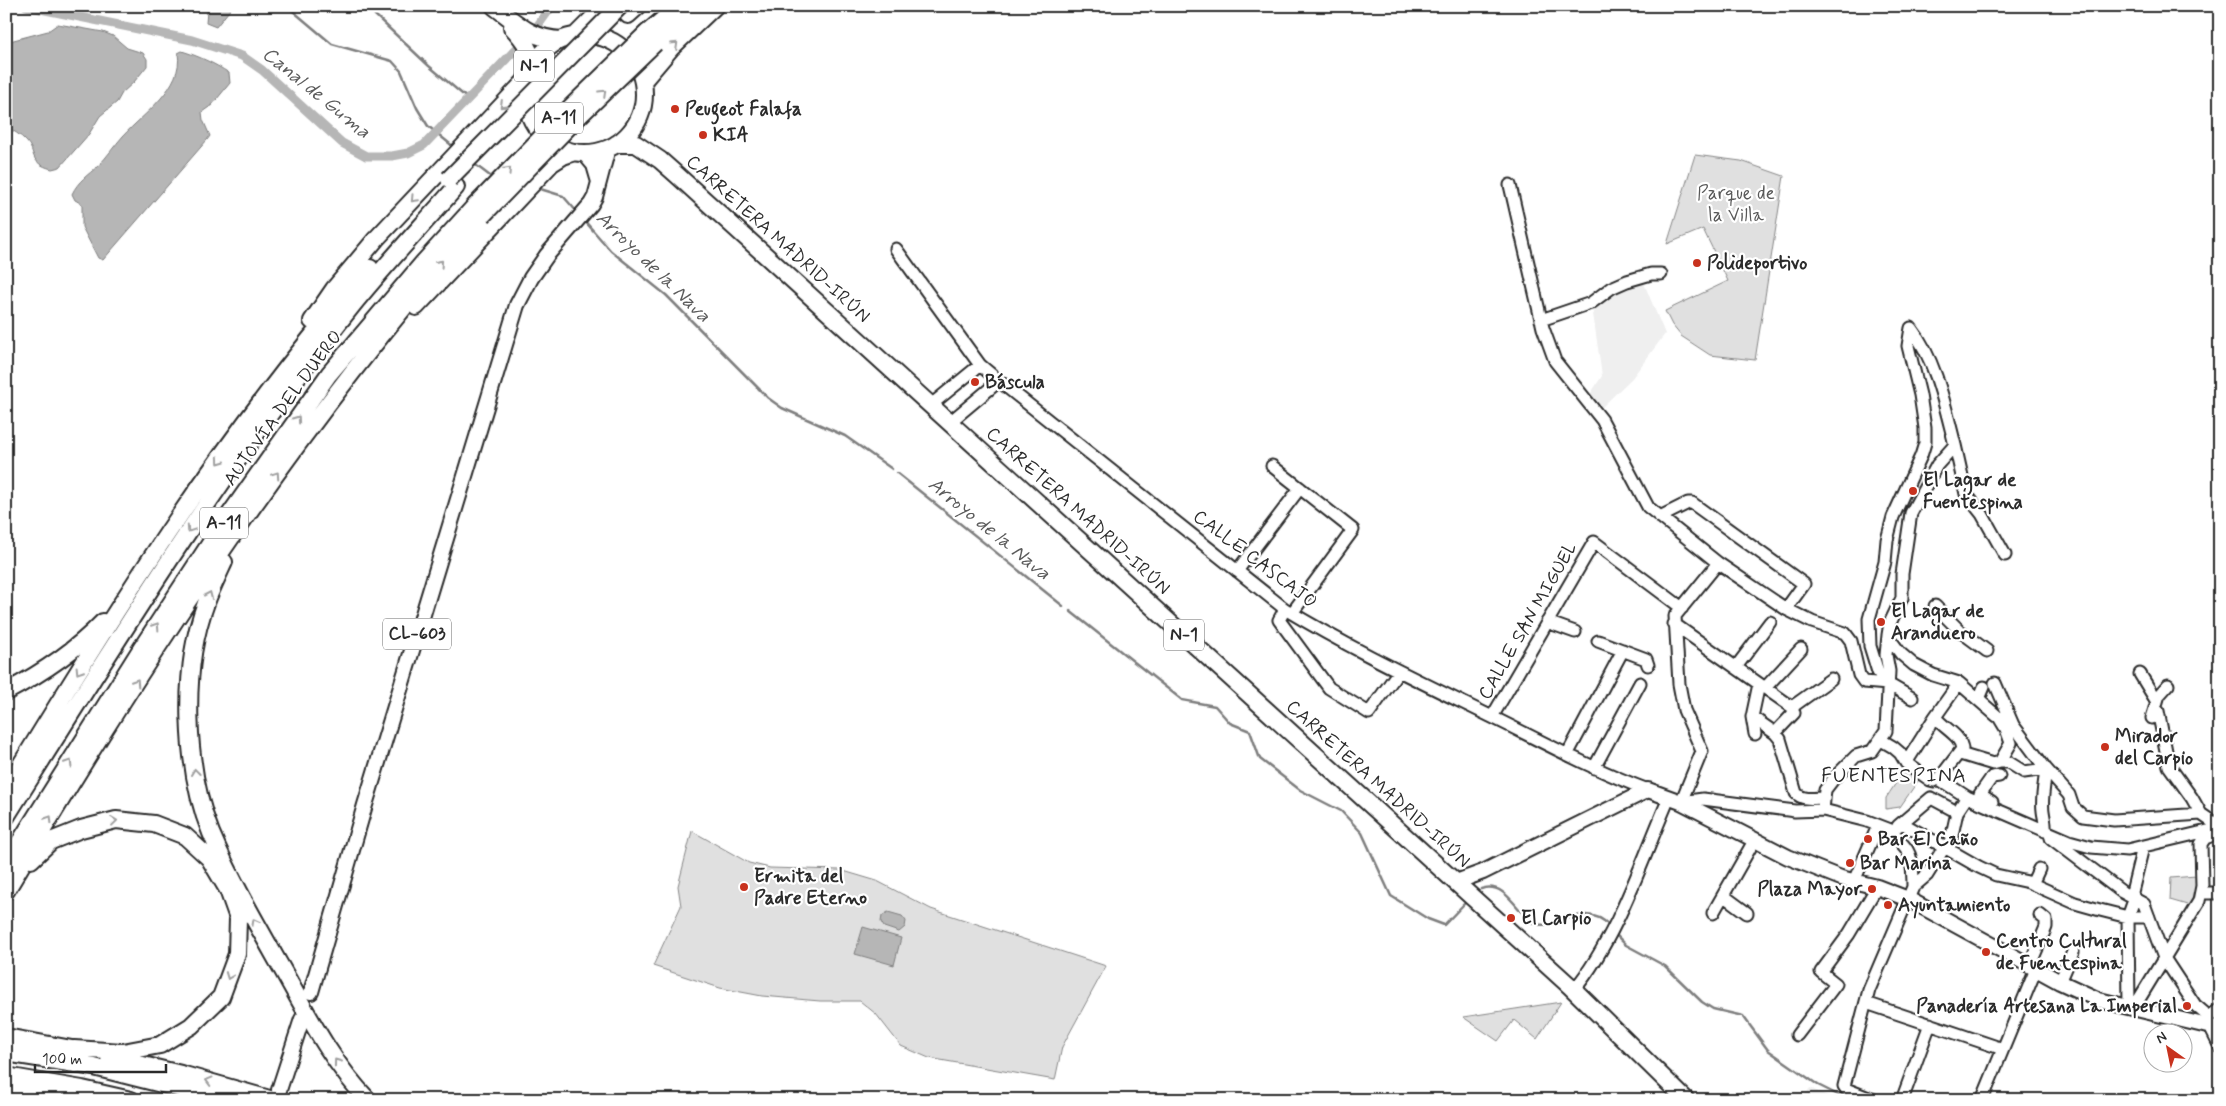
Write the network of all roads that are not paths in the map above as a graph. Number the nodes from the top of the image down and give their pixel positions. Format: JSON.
{"nodes":[{"id":1,"x":493,"y":6,"type":"edge"},
{"id":2,"x":605,"y":6,"type":"edge"},
{"id":3,"x":678,"y":6,"type":"edge"},
{"id":4,"x":699,"y":6,"type":"edge"},
{"id":5,"x":715,"y":6,"type":"edge"},
{"id":6,"x":629,"y":9,"type":"edge"},
{"id":7,"x":568,"y":38,"type":"junction"},
{"id":8,"x":651,"y":38,"type":"junction"},
{"id":9,"x":531,"y":72,"type":"junction"},
{"id":10,"x":643,"y":81,"type":"junction"},
{"id":11,"x":637,"y":122,"type":"junction"},
{"id":12,"x":612,"y":146,"type":"junction"},
{"id":13,"x":579,"y":152,"type":"junction"},
{"id":14,"x":660,"y":160,"type":"junction"},
{"id":15,"x":451,"y":176,"type":"junction"},
{"id":16,"x":600,"y":182,"type":"junction"},
{"id":17,"x":1510,"y":185,"type":"dead end"},
{"id":18,"x":479,"y":210,"type":"junction"},
{"id":19,"x":896,"y":249,"type":"dead end"},
{"id":20,"x":1660,"y":274,"type":"dead end"},
{"id":21,"x":1541,"y":320,"type":"junction"},
{"id":22,"x":980,"y":365,"type":"junction"},
{"id":23,"x":999,"y":381,"type":"junction"},
{"id":24,"x":931,"y":405,"type":"junction"},
{"id":25,"x":320,"y":412,"type":"junction"},
{"id":26,"x":950,"y":422,"type":"junction"},
{"id":27,"x":1955,"y":445,"type":"junction"},
{"id":28,"x":1272,"y":466,"type":"dead end"},
{"id":29,"x":1300,"y":488,"type":"junction"},
{"id":30,"x":258,"y":499,"type":"junction"},
{"id":31,"x":1682,"y":506,"type":"junction"},
{"id":32,"x":1660,"y":517,"type":"junction"},
{"id":33,"x":1677,"y":530,"type":"junction"},
{"id":34,"x":2005,"y":555,"type":"dead end"},
{"id":35,"x":1718,"y":563,"type":"junction"},
{"id":36,"x":1237,"y":571,"type":"junction"},
{"id":37,"x":124,"y":600,"type":"junction"},
{"id":38,"x":1935,"y":606,"type":"dead end"},
{"id":39,"x":1682,"y":608,"type":"junction"},
{"id":40,"x":1786,"y":609,"type":"junction"},
{"id":41,"x":1288,"y":611,"type":"junction"},
{"id":42,"x":1547,"y":622,"type":"junction"},
{"id":43,"x":1770,"y":622,"type":"dead end"},
{"id":44,"x":1674,"y":624,"type":"junction"},
{"id":45,"x":1576,"y":632,"type":"dead end"},
{"id":46,"x":1888,"y":640,"type":"junction"},
{"id":47,"x":1598,"y":641,"type":"dead end"},
{"id":48,"x":1801,"y":649,"type":"dead end"},
{"id":49,"x":1623,"y":650,"type":"junction"},
{"id":50,"x":1987,"y":651,"type":"dead end"},
{"id":51,"x":1648,"y":665,"type":"dead end"},
{"id":52,"x":1736,"y":667,"type":"junction"},
{"id":53,"x":1399,"y":671,"type":"junction"},
{"id":54,"x":2140,"y":674,"type":"dead end"},
{"id":55,"x":1831,"y":679,"type":"dead end"},
{"id":56,"x":1640,"y":683,"type":"dead end"},
{"id":57,"x":1959,"y":683,"type":"junction"},
{"id":58,"x":1888,"y":684,"type":"junction"},
{"id":59,"x":2168,"y":685,"type":"dead end"},
{"id":60,"x":1762,"y":686,"type":"junction"},
{"id":61,"x":6,"y":692,"type":"edge"},
{"id":62,"x":1912,"y":698,"type":"dead end"},
{"id":63,"x":1979,"y":699,"type":"junction"},
{"id":64,"x":1792,"y":707,"type":"junction"},
{"id":65,"x":2156,"y":710,"type":"junction"},
{"id":66,"x":1997,"y":716,"type":"junction"},
{"id":67,"x":1492,"y":717,"type":"junction"},
{"id":68,"x":1752,"y":717,"type":"junction"},
{"id":69,"x":1934,"y":717,"type":"junction"},
{"id":70,"x":2013,"y":725,"type":"junction"},
{"id":71,"x":1775,"y":733,"type":"junction"},
{"id":72,"x":1755,"y":734,"type":"dead end"},
{"id":73,"x":1881,"y":740,"type":"junction"},
{"id":74,"x":2008,"y":750,"type":"junction"},
{"id":75,"x":1960,"y":754,"type":"junction"},
{"id":76,"x":1567,"y":755,"type":"junction"},
{"id":77,"x":1909,"y":758,"type":"junction"},
{"id":78,"x":2000,"y":762,"type":"junction"},
{"id":79,"x":1594,"y":768,"type":"junction"},
{"id":80,"x":2019,"y":768,"type":"junction"},
{"id":81,"x":2046,"y":769,"type":"junction"},
{"id":82,"x":1999,"y":776,"type":"dead end"},
{"id":83,"x":1939,"y":779,"type":"junction"},
{"id":84,"x":6,"y":789,"type":"edge"},
{"id":85,"x":1648,"y":790,"type":"junction"},
{"id":86,"x":1967,"y":797,"type":"junction"},
{"id":87,"x":1823,"y":798,"type":"junction"},
{"id":88,"x":1675,"y":800,"type":"junction"},
{"id":89,"x":1822,"y":810,"type":"junction"},
{"id":90,"x":1999,"y":810,"type":"junction"},
{"id":91,"x":1957,"y":812,"type":"junction"},
{"id":92,"x":2201,"y":814,"type":"junction"},
{"id":93,"x":6,"y":817,"type":"edge"},
{"id":94,"x":1878,"y":826,"type":"junction"},
{"id":95,"x":1897,"y":827,"type":"junction"},
{"id":96,"x":2220,"y":828,"type":"edge"},
{"id":97,"x":2045,"y":831,"type":"junction"},
{"id":98,"x":1754,"y":841,"type":"junction"},
{"id":99,"x":2143,"y":847,"type":"junction"},
{"id":100,"x":1947,"y":848,"type":"junction"},
{"id":101,"x":6,"y":864,"type":"edge"},
{"id":102,"x":2039,"y":869,"type":"dead end"},
{"id":103,"x":1848,"y":880,"type":"junction"},
{"id":104,"x":1456,"y":882,"type":"junction"},
{"id":105,"x":2032,"y":884,"type":"junction"},
{"id":106,"x":1877,"y":887,"type":"junction"},
{"id":107,"x":6,"y":892,"type":"edge"},
{"id":108,"x":2202,"y":892,"type":"junction"},
{"id":109,"x":1911,"y":893,"type":"junction"},
{"id":110,"x":2220,"y":893,"type":"edge"},
{"id":111,"x":1724,"y":896,"type":"junction"},
{"id":112,"x":2134,"y":900,"type":"junction"},
{"id":113,"x":1713,"y":913,"type":"dead end"},
{"id":114,"x":1747,"y":913,"type":"dead end"},
{"id":115,"x":2040,"y":915,"type":"dead end"},
{"id":116,"x":2128,"y":917,"type":"junction"},
{"id":117,"x":2149,"y":917,"type":"junction"},
{"id":118,"x":2073,"y":952,"type":"dead end"},
{"id":119,"x":2164,"y":958,"type":"junction"},
{"id":120,"x":2033,"y":967,"type":"junction"},
{"id":121,"x":2060,"y":982,"type":"junction"},
{"id":122,"x":1574,"y":990,"type":"junction"},
{"id":123,"x":311,"y":992,"type":"dead end"},
{"id":124,"x":1872,"y":1005,"type":"dead end"},
{"id":125,"x":2131,"y":1009,"type":"junction"},
{"id":126,"x":2220,"y":1009,"type":"edge"},
{"id":127,"x":302,"y":1019,"type":"dead end"},
{"id":128,"x":1930,"y":1024,"type":"junction"},
{"id":129,"x":2213,"y":1024,"type":"edge"},
{"id":130,"x":1797,"y":1035,"type":"dead end"},
{"id":131,"x":6,"y":1037,"type":"edge"},
{"id":132,"x":2220,"y":1047,"type":"edge"},
{"id":133,"x":74,"y":1049,"type":"junction"},
{"id":134,"x":2003,"y":1049,"type":"junction"},
{"id":135,"x":6,"y":1053,"type":"edge"},
{"id":136,"x":6,"y":1076,"type":"edge"},
{"id":137,"x":6,"y":1092,"type":"edge"},
{"id":138,"x":276,"y":1095,"type":"edge"},
{"id":139,"x":6,"y":1098,"type":"edge"},
{"id":140,"x":11,"y":1100,"type":"edge"},
{"id":141,"x":57,"y":1100,"type":"edge"},
{"id":142,"x":131,"y":1100,"type":"edge"},
{"id":143,"x":225,"y":1100,"type":"edge"},
{"id":144,"x":368,"y":1100,"type":"edge"},
{"id":145,"x":1686,"y":1100,"type":"edge"},
{"id":146,"x":1874,"y":1100,"type":"edge"},
{"id":147,"x":1902,"y":1100,"type":"edge"},
{"id":148,"x":1982,"y":1100,"type":"edge"}],
"edges":[{"from":1,"to":7,"type":"highway","number":"N-1"},
{"from":1,"to":9,"type":"highway","number":"N-1"},
{"from":2,"to":7,"type":"highway"},
{"from":3,"to":8,"type":"highway","name":"AUTOVÍA DEL DUERO","number":"A-11"},
{"from":4,"to":8,"type":"highway"},
{"from":10,"to":5,"type":"highway","one_way":true},
{"from":6,"to":15,"type":"highway","name":"AUTOVÍA DEL DUERO","number":"A-11"},
{"from":7,"to":9,"type":"highway","number":"N-1"},
{"from":7,"to":10,"type":"highway","number":"N-1"},
{"from":18,"to":8,"type":"highway","name":"AUTOVÍA DEL DUERO","number":"A-11","one_way":true,"bridge":true},
{"from":9,"to":13,"type":"highway","number":"N-1"},
{"from":9,"to":15,"type":"highway","one_way":true},
{"from":10,"to":11,"type":"highway"},
{"from":11,"to":12,"type":"highway"},
{"from":11,"to":14,"type":"highway","name":"CARRETERA MADRID-IRÚN","number":"N-1"},
{"from":12,"to":13,"type":"highway","number":"N-1"},
{"from":12,"to":14,"type":"highway","name":"CARRETERA MADRID-IRÚN","number":"N-1"},
{"from":12,"to":16,"type":"main road","number":"CL-603"},
{"from":13,"to":16,"type":"main road"},
{"from":13,"to":25,"type":"highway"},
{"from":14,"to":24,"type":"highway","name":"CARRETERA MADRID-IRÚN","number":"N-1"},
{"from":15,"to":37,"type":"highway","one_way":true},
{"from":15,"to":93,"type":"highway","name":"AUTOVÍA DEL DUERO","number":"A-11","one_way":true},
{"from":16,"to":123,"type":"main road","number":"CL-603"},
{"from":17,"to":21,"type":"street"},
{"from":25,"to":18,"type":"highway","one_way":true},
{"from":101,"to":18,"type":"highway","name":"AUTOVÍA DEL DUERO","number":"A-11","one_way":true},
{"from":19,"to":22,"type":"street","name":"CALLE CASCAJO"},
{"from":20,"to":21,"type":"street"},
{"from":21,"to":32,"type":"street"},
{"from":22,"to":23,"type":"street","name":"CALLE CASCAJO"},
{"from":22,"to":24,"type":"street"},
{"from":23,"to":26,"type":"street"},
{"from":23,"to":36,"type":"street","name":"CALLE CASCAJO"},
{"from":24,"to":26,"type":"highway","name":"CARRETERA MADRID-IRÚN","number":"N-1"},
{"from":30,"to":25,"type":"highway","one_way":true},
{"from":26,"to":104,"type":"highway","name":"CARRETERA MADRID-IRÚN","number":"N-1"},
{"from":27,"to":34,"type":"street"},
{"from":27,"to":46,"type":"street"},
{"from":27,"to":58,"type":"street"},
{"from":28,"to":29,"type":"street"},
{"from":29,"to":36,"type":"street"},
{"from":29,"to":41,"type":"street"},
{"from":107,"to":30,"type":"highway","one_way":true},
{"from":144,"to":30,"type":"highway","one_way":true},
{"from":31,"to":32,"type":"street"},
{"from":31,"to":33,"type":"street"},
{"from":31,"to":40,"type":"street"},
{"from":32,"to":33,"type":"street"},
{"from":33,"to":35,"type":"street"},
{"from":35,"to":39,"type":"street"},
{"from":35,"to":40,"type":"street"},
{"from":36,"to":41,"type":"street","name":"CALLE CASCAJO"},
{"from":37,"to":61,"type":"highway"},
{"from":37,"to":84,"type":"highway","one_way":true},
{"from":38,"to":50,"type":"street"},
{"from":39,"to":42,"type":"street","name":"CALLE SAN MIGUEL"},
{"from":39,"to":44,"type":"street"},
{"from":40,"to":58,"type":"street"},
{"from":41,"to":53,"type":"street","name":"CALLE CASCAJO"},
{"from":41,"to":53,"type":"street"},
{"from":42,"to":45,"type":"street"},
{"from":42,"to":67,"type":"street","name":"CALLE SAN MIGUEL"},
{"from":43,"to":52,"type":"street"},
{"from":44,"to":52,"type":"street"},
{"from":44,"to":88,"type":"street"},
{"from":46,"to":57,"type":"street"},
{"from":46,"to":58,"type":"street"},
{"from":47,"to":49,"type":"street"},
{"from":48,"to":60,"type":"street"},
{"from":49,"to":51,"type":"street"},
{"from":49,"to":76,"type":"street"},
{"from":52,"to":60,"type":"street"},
{"from":53,"to":67,"type":"street","name":"CALLE CASCAJO"},
{"from":54,"to":65,"type":"street"},
{"from":55,"to":64,"type":"street"},
{"from":56,"to":79,"type":"street"},
{"from":57,"to":63,"type":"street"},
{"from":57,"to":69,"type":"street"},
{"from":58,"to":62,"type":"street"},
{"from":58,"to":73,"type":"street"},
{"from":59,"to":65,"type":"street"},
{"from":60,"to":64,"type":"street"},
{"from":60,"to":68,"type":"street"},
{"from":63,"to":66,"type":"street"},
{"from":63,"to":70,"type":"street"},
{"from":64,"to":71,"type":"street"},
{"from":65,"to":92,"type":"street"},
{"from":66,"to":70,"type":"street"},
{"from":66,"to":74,"type":"street"},
{"from":67,"to":76,"type":"street","name":"CALLE CASCAJO"},
{"from":68,"to":71,"type":"street"},
{"from":68,"to":72,"type":"street"},
{"from":69,"to":75,"type":"street"},
{"from":69,"to":77,"type":"street"},
{"from":70,"to":81,"type":"street"},
{"from":71,"to":87,"type":"street"},
{"from":73,"to":77,"type":"street"},
{"from":73,"to":87,"type":"street"},
{"from":74,"to":78,"type":"street"},
{"from":74,"to":80,"type":"street"},
{"from":75,"to":78,"type":"street"},
{"from":75,"to":83,"type":"street"},
{"from":76,"to":79,"type":"street","name":"CALLE CASCAJO"},
{"from":77,"to":83,"type":"street"},
{"from":78,"to":80,"type":"street"},
{"from":79,"to":85,"type":"street","name":"CALLE CASCAJO"},
{"from":80,"to":81,"type":"street"},
{"from":81,"to":92,"type":"street"},
{"from":81,"to":97,"type":"street"},
{"from":82,"to":90,"type":"street"},
{"from":83,"to":86,"type":"street"},
{"from":85,"to":88,"type":"main road","name":"CALLE CASCAJO"},
{"from":85,"to":104,"type":"main road"},
{"from":86,"to":90,"type":"street"},
{"from":86,"to":91,"type":"street"},
{"from":87,"to":89,"type":"street"},
{"from":88,"to":89,"type":"street"},
{"from":88,"to":98,"type":"main road","name":"CALLE CASCAJO"},
{"from":88,"to":122,"type":"street"},
{"from":89,"to":94,"type":"street"},
{"from":90,"to":97,"type":"street"},
{"from":91,"to":95,"type":"street"},
{"from":91,"to":100,"type":"street"},
{"from":92,"to":96,"type":"street"},
{"from":94,"to":95,"type":"street"},
{"from":94,"to":103,"type":"street"},
{"from":95,"to":100,"type":"street"},
{"from":95,"to":109,"type":"street"},
{"from":96,"to":99,"type":"street"},
{"from":96,"to":108,"type":"street"},
{"from":97,"to":99,"type":"street"},
{"from":97,"to":112,"type":"street"},
{"from":98,"to":103,"type":"main road","name":"CALLE CASCAJO"},
{"from":98,"to":111,"type":"street"},
{"from":99,"to":112,"type":"street"},
{"from":100,"to":105,"type":"street"},
{"from":100,"to":109,"type":"street"},
{"from":102,"to":105,"type":"street"},
{"from":103,"to":106,"type":"main road"},
{"from":104,"to":122,"type":"highway","name":"CARRETERA MADRID-IRÚN","number":"N-1"},
{"from":105,"to":116,"type":"street"},
{"from":106,"to":109,"type":"main road"},
{"from":106,"to":130,"type":"street"},
{"from":107,"to":133,"type":"highway","one_way":true},
{"from":108,"to":110,"type":"street"},
{"from":108,"to":119,"type":"street"},
{"from":109,"to":120,"type":"main road"},
{"from":109,"to":146,"type":"street"},
{"from":111,"to":113,"type":"street"},
{"from":111,"to":114,"type":"street"},
{"from":112,"to":116,"type":"street"},
{"from":112,"to":117,"type":"street"},
{"from":115,"to":120,"type":"street"},
{"from":116,"to":117,"type":"street"},
{"from":116,"to":125,"type":"street"},
{"from":117,"to":119,"type":"street"},
{"from":118,"to":121,"type":"street"},
{"from":119,"to":125,"type":"street"},
{"from":119,"to":129,"type":"street"},
{"from":120,"to":121,"type":"main road"},
{"from":120,"to":134,"type":"street"},
{"from":121,"to":125,"type":"main road"},
{"from":122,"to":145,"type":"highway","name":"CARRETERA MADRID-IRÚN","number":"N-1"},
{"from":124,"to":128,"type":"street"},
{"from":125,"to":129,"type":"main road"},
{"from":126,"to":129,"type":"street"},
{"from":127,"to":138,"type":"main road"},
{"from":128,"to":134,"type":"street"},
{"from":128,"to":147,"type":"street"},
{"from":129,"to":132,"type":"street"},
{"from":131,"to":133,"type":"highway"},
{"from":138,"to":133,"type":"highway","one_way":true},
{"from":134,"to":148,"type":"street"},
{"from":135,"to":143,"type":"highway"},
{"from":136,"to":142,"type":"highway"},
{"from":137,"to":141,"type":"highway"},
{"from":139,"to":140,"type":"highway"}]}
